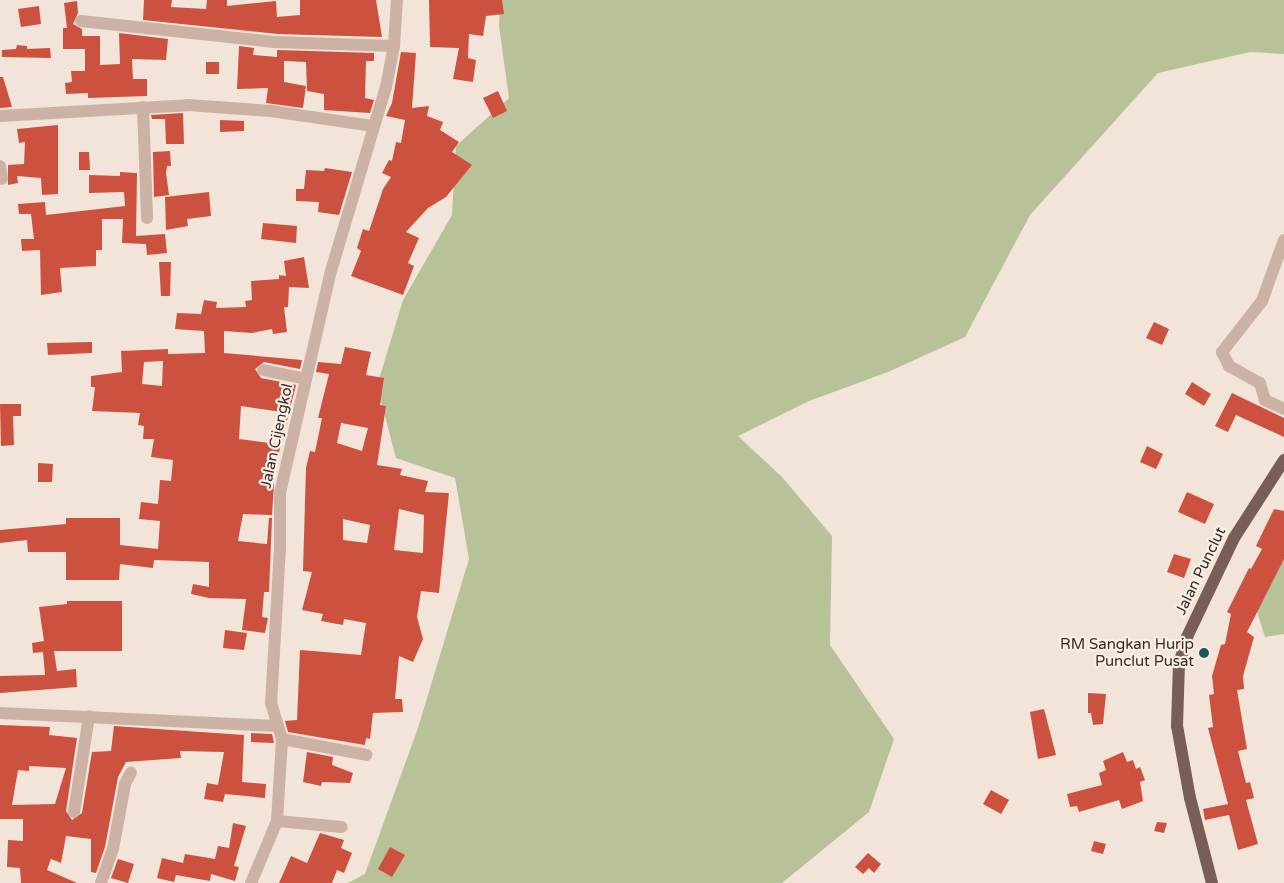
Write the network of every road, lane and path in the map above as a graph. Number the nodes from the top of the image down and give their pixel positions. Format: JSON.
{"nodes":[{"id":1,"x":397,"y":0,"type":"edge"},
{"id":2,"x":82,"y":21,"type":"dead end"},
{"id":3,"x":394,"y":46,"type":"junction"},
{"id":4,"x":143,"y":107,"type":"junction"},
{"id":5,"x":0,"y":116,"type":"edge"},
{"id":6,"x":372,"y":126,"type":"junction"},
{"id":7,"x":0,"y":166,"type":"edge"},
{"id":8,"x":2,"y":179,"type":"dead end"},
{"id":9,"x":147,"y":218,"type":"dead end"},
{"id":10,"x":1284,"y":240,"type":"edge"},
{"id":11,"x":263,"y":370,"type":"dead end"},
{"id":12,"x":306,"y":379,"type":"junction"},
{"id":13,"x":1284,"y":409,"type":"edge"},
{"id":14,"x":1284,"y":460,"type":"edge"},
{"id":15,"x":0,"y":714,"type":"edge"},
{"id":16,"x":89,"y":716,"type":"junction"},
{"id":17,"x":280,"y":732,"type":"junction"},
{"id":18,"x":367,"y":756,"type":"dead end"},
{"id":19,"x":131,"y":772,"type":"dead end"},
{"id":20,"x":74,"y":812,"type":"dead end"},
{"id":21,"x":277,"y":821,"type":"junction"},
{"id":22,"x":342,"y":827,"type":"dead end"},
{"id":23,"x":101,"y":883,"type":"edge"},
{"id":24,"x":251,"y":883,"type":"edge"},
{"id":25,"x":1212,"y":883,"type":"edge"}],
"edges":[{"from":1,"to":3,"type":"street","name":"Jalan Cijengkol"},
{"from":2,"to":3,"type":"street"},
{"from":3,"to":6,"type":"street","name":"Jalan Cijengkol"},
{"from":4,"to":5,"type":"street"},
{"from":4,"to":6,"type":"street"},
{"from":4,"to":9,"type":"street"},
{"from":6,"to":12,"type":"street","name":"Jalan Cijengkol"},
{"from":7,"to":8,"type":"street"},
{"from":10,"to":13,"type":"street"},
{"from":11,"to":12,"type":"street"},
{"from":12,"to":17,"type":"street","name":"Jalan Cijengkol"},
{"from":14,"to":25,"type":"main road","name":"Jalan Punclut"},
{"from":15,"to":16,"type":"street"},
{"from":16,"to":17,"type":"street"},
{"from":16,"to":20,"type":"street"},
{"from":17,"to":18,"type":"street"},
{"from":17,"to":21,"type":"street","name":"Jalan Cijengkol"},
{"from":19,"to":23,"type":"street"},
{"from":21,"to":22,"type":"street"},
{"from":21,"to":24,"type":"street","name":"Jalan Cijengkol"}]}
